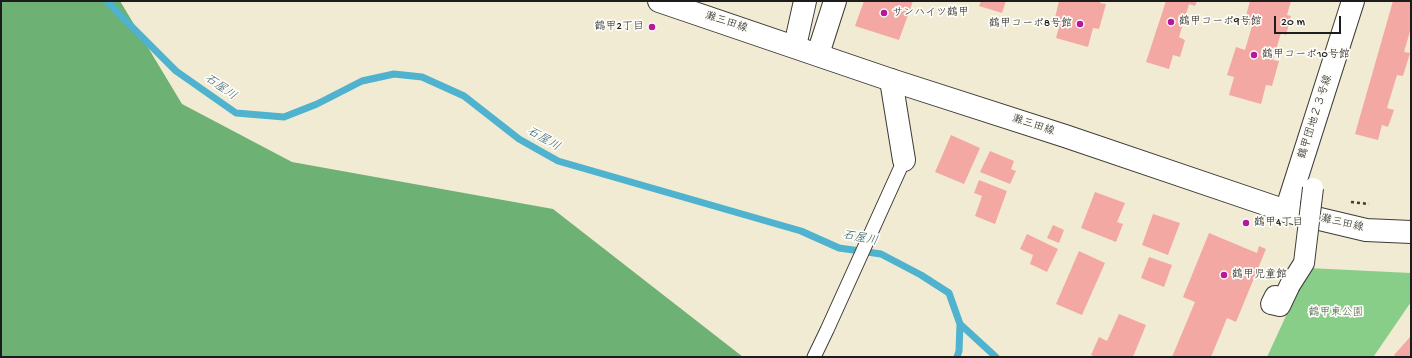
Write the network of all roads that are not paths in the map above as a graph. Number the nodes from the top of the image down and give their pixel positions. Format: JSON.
{"nodes":[{"id":1,"x":659,"y":1,"type":"edge"},
{"id":2,"x":805,"y":1,"type":"edge"},
{"id":3,"x":835,"y":1,"type":"edge"},
{"id":4,"x":1353,"y":1,"type":"edge"},
{"id":5,"x":795,"y":46,"type":"junction"},
{"id":6,"x":818,"y":54,"type":"junction"},
{"id":7,"x":891,"y":80,"type":"junction"},
{"id":8,"x":904,"y":160,"type":"joint"},
{"id":9,"x":1313,"y":188,"type":"dead end"},
{"id":10,"x":1286,"y":210,"type":"junction"},
{"id":11,"x":1411,"y":232,"type":"edge"},
{"id":12,"x":1283,"y":291,"type":"dead end"},
{"id":13,"x":814,"y":357,"type":"edge"}],
"edges":[{"from":1,"to":5,"type":"main road","name":"灘三田線"},
{"from":2,"to":5,"type":"main road"},
{"from":3,"to":6,"type":"main road"},
{"from":4,"to":10,"type":"main road","name":"鶴甲団地２３号線"},
{"from":5,"to":6,"type":"main road","name":"灘三田線"},
{"from":6,"to":7,"type":"main road","name":"灘三田線"},
{"from":7,"to":8,"type":"main road"},
{"from":7,"to":10,"type":"main road","name":"灘三田線"},
{"from":8,"to":13,"type":"lane"},
{"from":9,"to":12,"type":"street","bridge":true},
{"from":10,"to":11,"type":"main road","name":"灘三田線"}]}
